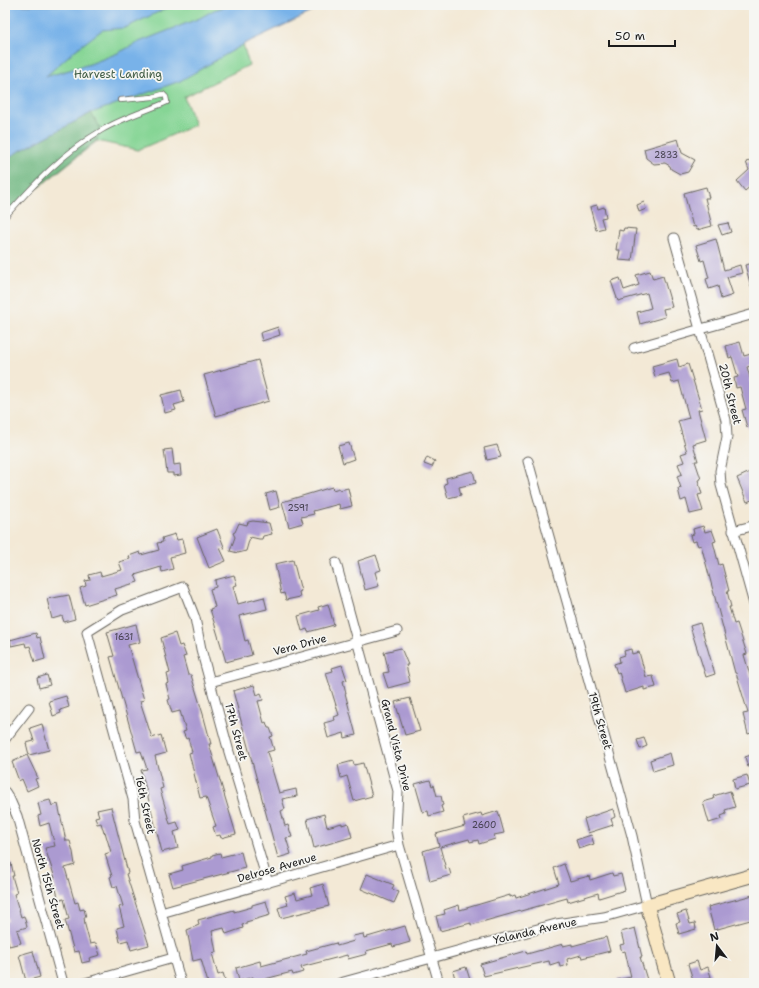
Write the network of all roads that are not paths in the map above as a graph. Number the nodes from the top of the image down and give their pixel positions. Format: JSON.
{"nodes":[{"id":1,"x":120,"y":100,"type":"dead end"},
{"id":2,"x":5,"y":217,"type":"edge"},
{"id":3,"x":674,"y":238,"type":"dead end"},
{"id":4,"x":754,"y":314,"type":"edge"},
{"id":5,"x":700,"y":329,"type":"junction"},
{"id":6,"x":634,"y":348,"type":"dead end"},
{"id":7,"x":528,"y":461,"type":"dead end"},
{"id":8,"x":752,"y":526,"type":"dead end"},
{"id":9,"x":733,"y":531,"type":"junction"},
{"id":10,"x":336,"y":563,"type":"dead end"},
{"id":11,"x":754,"y":604,"type":"edge"},
{"id":12,"x":397,"y":631,"type":"dead end"},
{"id":13,"x":88,"y":632,"type":"joint"},
{"id":14,"x":357,"y":642,"type":"junction"},
{"id":15,"x":210,"y":682,"type":"junction"},
{"id":16,"x":29,"y":708,"type":"dead end"},
{"id":17,"x":5,"y":739,"type":"edge"},
{"id":18,"x":5,"y":792,"type":"edge"},
{"id":19,"x":399,"y":845,"type":"junction"},
{"id":20,"x":754,"y":875,"type":"edge"},
{"id":21,"x":268,"y":882,"type":"junction"},
{"id":22,"x":646,"y":905,"type":"junction"},
{"id":23,"x":161,"y":913,"type":"junction"},
{"id":24,"x":432,"y":957,"type":"junction"},
{"id":25,"x":173,"y":958,"type":"junction"},
{"id":26,"x":63,"y":983,"type":"edge"},
{"id":27,"x":85,"y":983,"type":"edge"},
{"id":28,"x":181,"y":983,"type":"edge"},
{"id":29,"x":340,"y":983,"type":"edge"},
{"id":30,"x":439,"y":983,"type":"edge"},
{"id":31,"x":669,"y":983,"type":"edge"}],
"edges":[{"from":1,"to":2,"type":"lane"},
{"from":3,"to":5,"type":"street","name":"20th Street"},
{"from":4,"to":5,"type":"street"},
{"from":5,"to":6,"type":"street"},
{"from":5,"to":9,"type":"street","name":"20th Street"},
{"from":7,"to":22,"type":"street","name":"19th Street"},
{"from":8,"to":9,"type":"street"},
{"from":9,"to":11,"type":"street","name":"20th Street"},
{"from":10,"to":14,"type":"street","name":"Grand Vista Drive"},
{"from":12,"to":14,"type":"street","name":"Vera Drive"},
{"from":13,"to":15,"type":"street","name":"17th Street"},
{"from":13,"to":23,"type":"street","name":"16th Street"},
{"from":14,"to":15,"type":"street","name":"Vera Drive"},
{"from":14,"to":19,"type":"street","name":"Grand Vista Drive"},
{"from":15,"to":21,"type":"street","name":"17th Street"},
{"from":16,"to":17,"type":"street"},
{"from":18,"to":26,"type":"street","name":"North 15th Street"},
{"from":19,"to":21,"type":"street","name":"Delrose Avenue"},
{"from":19,"to":24,"type":"street","name":"Grand Vista Drive"},
{"from":20,"to":22,"type":"street","name":"Yolanda Avenue"},
{"from":21,"to":23,"type":"street","name":"Delrose Avenue"},
{"from":22,"to":24,"type":"street","name":"Yolanda Avenue"},
{"from":22,"to":31,"type":"street","name":"19th Street"},
{"from":23,"to":25,"type":"street","name":"16th Street"},
{"from":24,"to":29,"type":"street","name":"Yolanda Avenue"},
{"from":24,"to":30,"type":"street","name":"Grand Vista Drive"},
{"from":25,"to":27,"type":"street"},
{"from":25,"to":28,"type":"street","name":"16th Street"}]}
